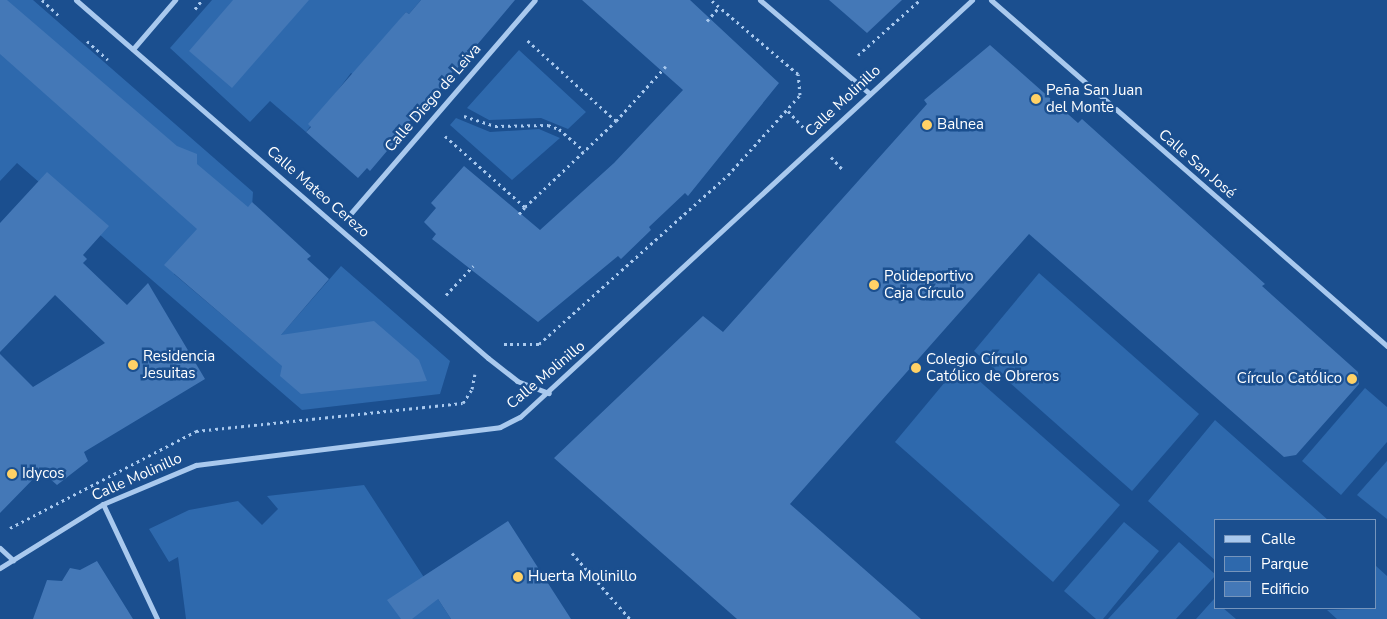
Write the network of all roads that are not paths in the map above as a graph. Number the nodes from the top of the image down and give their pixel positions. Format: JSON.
{"nodes":[{"id":1,"x":76,"y":0,"type":"edge"},
{"id":2,"x":175,"y":0,"type":"edge"},
{"id":3,"x":535,"y":0,"type":"edge"},
{"id":4,"x":760,"y":0,"type":"edge"},
{"id":5,"x":972,"y":0,"type":"edge"},
{"id":6,"x":991,"y":0,"type":"edge"},
{"id":7,"x":133,"y":49,"type":"junction"},
{"id":8,"x":869,"y":93,"type":"junction"},
{"id":9,"x":351,"y":213,"type":"dead end"},
{"id":10,"x":1387,"y":346,"type":"edge"},
{"id":11,"x":548,"y":393,"type":"junction"},
{"id":12,"x":103,"y":504,"type":"junction"},
{"id":13,"x":0,"y":548,"type":"edge"},
{"id":14,"x":13,"y":560,"type":"junction"},
{"id":15,"x":0,"y":568,"type":"edge"},
{"id":16,"x":157,"y":619,"type":"edge"}],
"edges":[{"from":1,"to":7,"type":"street","name":"Calle Mateo Cerezo"},
{"from":2,"to":7,"type":"street"},
{"from":3,"to":9,"type":"street","name":"Calle Diego de Leiva"},
{"from":4,"to":8,"type":"street"},
{"from":5,"to":8,"type":"street","name":"Calle Molinillo"},
{"from":6,"to":10,"type":"street","name":"Calle San José"},
{"from":7,"to":11,"type":"street","name":"Calle Mateo Cerezo"},
{"from":8,"to":11,"type":"street","name":"Calle Molinillo"},
{"from":11,"to":12,"type":"street","name":"Calle Molinillo"},
{"from":12,"to":14,"type":"street","name":"Calle Molinillo"},
{"from":12,"to":16,"type":"street"},
{"from":13,"to":14,"type":"street"},
{"from":14,"to":15,"type":"street","name":"Calle Molinillo"}]}
